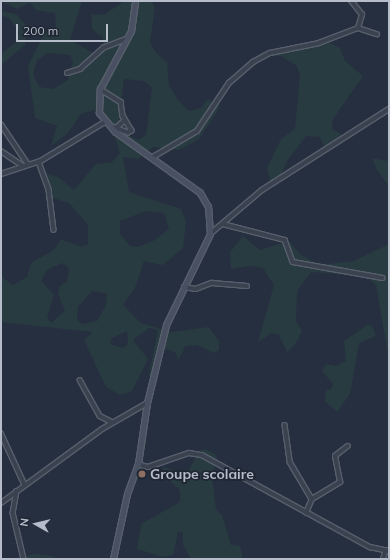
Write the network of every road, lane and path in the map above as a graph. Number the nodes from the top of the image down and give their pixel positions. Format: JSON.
{"nodes":[{"id":1,"x":135,"y":1,"type":"edge"},
{"id":2,"x":351,"y":1,"type":"edge"},
{"id":3,"x":358,"y":28,"type":"junction"},
{"id":4,"x":376,"y":34,"type":"dead end"},
{"id":5,"x":127,"y":39,"type":"junction"},
{"id":6,"x":67,"y":74,"type":"dead end"},
{"id":7,"x":100,"y":89,"type":"junction"},
{"id":8,"x":389,"y":109,"type":"edge"},
{"id":9,"x":125,"y":120,"type":"junction"},
{"id":10,"x":105,"y":123,"type":"junction"},
{"id":11,"x":1,"y":124,"type":"edge"},
{"id":12,"x":115,"y":128,"type":"junction"},
{"id":13,"x":1,"y":151,"type":"edge"},
{"id":14,"x":153,"y":157,"type":"junction"},
{"id":15,"x":39,"y":162,"type":"junction"},
{"id":16,"x":28,"y":164,"type":"junction"},
{"id":17,"x":23,"y":166,"type":"junction"},
{"id":18,"x":1,"y":174,"type":"edge"},
{"id":19,"x":223,"y":224,"type":"junction"},
{"id":20,"x":54,"y":230,"type":"dead end"},
{"id":21,"x":210,"y":234,"type":"junction"},
{"id":22,"x":384,"y":278,"type":"dead end"},
{"id":23,"x":247,"y":286,"type":"dead end"},
{"id":24,"x":184,"y":287,"type":"junction"},
{"id":25,"x":80,"y":380,"type":"dead end"},
{"id":26,"x":147,"y":403,"type":"junction"},
{"id":27,"x":112,"y":422,"type":"junction"},
{"id":28,"x":285,"y":424,"type":"dead end"},
{"id":29,"x":1,"y":433,"type":"edge"},
{"id":30,"x":348,"y":446,"type":"dead end"},
{"id":31,"x":138,"y":464,"type":"junction"},
{"id":32,"x":25,"y":485,"type":"junction"},
{"id":33,"x":17,"y":491,"type":"junction"},
{"id":34,"x":312,"y":499,"type":"junction"},
{"id":35,"x":1,"y":503,"type":"edge"},
{"id":36,"x":306,"y":513,"type":"junction"},
{"id":37,"x":387,"y":550,"type":"edge"},
{"id":38,"x":24,"y":559,"type":"edge"},
{"id":39,"x":113,"y":559,"type":"edge"},
{"id":40,"x":383,"y":559,"type":"edge"}],
"edges":[{"from":1,"to":5,"type":"main road"},
{"from":2,"to":3,"type":"street"},
{"from":3,"to":4,"type":"street"},
{"from":3,"to":14,"type":"street"},
{"from":5,"to":6,"type":"street"},
{"from":5,"to":7,"type":"main road"},
{"from":7,"to":9,"type":"street"},
{"from":7,"to":10,"type":"main road"},
{"from":8,"to":19,"type":"street"},
{"from":9,"to":12,"type":"street"},
{"from":9,"to":12,"type":"street"},
{"from":10,"to":12,"type":"street"},
{"from":10,"to":14,"type":"main road"},
{"from":10,"to":15,"type":"street"},
{"from":11,"to":16,"type":"street"},
{"from":13,"to":17,"type":"street"},
{"from":14,"to":21,"type":"main road"},
{"from":15,"to":16,"type":"street"},
{"from":15,"to":20,"type":"street"},
{"from":16,"to":17,"type":"street"},
{"from":17,"to":18,"type":"street"},
{"from":19,"to":21,"type":"street"},
{"from":19,"to":22,"type":"street"},
{"from":21,"to":24,"type":"main road"},
{"from":23,"to":24,"type":"street"},
{"from":24,"to":26,"type":"main road"},
{"from":25,"to":27,"type":"street"},
{"from":26,"to":27,"type":"street"},
{"from":26,"to":31,"type":"main road"},
{"from":27,"to":32,"type":"street"},
{"from":28,"to":34,"type":"street"},
{"from":29,"to":32,"type":"street"},
{"from":30,"to":34,"type":"street"},
{"from":31,"to":36,"type":"street"},
{"from":31,"to":39,"type":"main road"},
{"from":32,"to":33,"type":"street"},
{"from":33,"to":35,"type":"street"},
{"from":33,"to":38,"type":"street"},
{"from":34,"to":36,"type":"street"},
{"from":36,"to":37,"type":"street"},
{"from":37,"to":40,"type":"street"}]}
